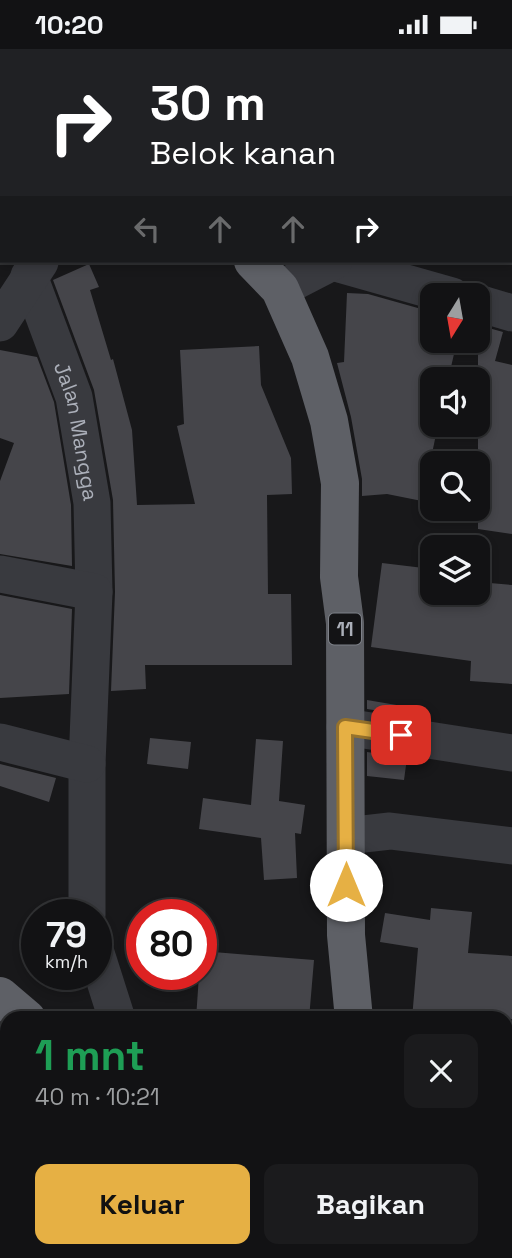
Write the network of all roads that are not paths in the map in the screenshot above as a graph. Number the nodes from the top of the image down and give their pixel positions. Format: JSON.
{"nodes":[{"id":1,"x":255,"y":263,"type":"edge"},
{"id":2,"x":329,"y":263,"type":"edge"},
{"id":3,"x":340,"y":263,"type":"edge"},
{"id":4,"x":35,"y":268,"type":"edge"},
{"id":5,"x":420,"y":287,"type":"edge"},
{"id":6,"x":280,"y":289,"type":"junction"},
{"id":7,"x":490,"y":307,"type":"edge"},
{"id":8,"x":512,"y":313,"type":"edge"},
{"id":9,"x":0,"y":323,"type":"edge"},
{"id":10,"x":0,"y":574,"type":"edge"},
{"id":11,"x":94,"y":592,"type":"junction"},
{"id":12,"x":345,"y":727,"type":"junction"},
{"id":13,"x":0,"y":742,"type":"edge"},
{"id":14,"x":512,"y":753,"type":"edge"},
{"id":15,"x":87,"y":764,"type":"junction"},
{"id":16,"x":346,"y":836,"type":"junction"},
{"id":17,"x":512,"y":846,"type":"edge"},
{"id":18,"x":87,"y":899,"type":"edge"},
{"id":19,"x":108,"y":990,"type":"edge"},
{"id":20,"x":0,"y":996,"type":"edge"},
{"id":21,"x":18,"y":1011,"type":"edge"},
{"id":22,"x":114,"y":1011,"type":"edge"},
{"id":23,"x":353,"y":1011,"type":"edge"}],
"edges":[{"from":1,"to":6,"type":"highway","number":"11"},
{"from":2,"to":6,"type":"street"},
{"from":3,"to":5,"type":"street"},
{"from":4,"to":9,"type":"street"},
{"from":4,"to":11,"type":"street","name":"Jalan Mangga"},
{"from":6,"to":12,"type":"highway","number":"11"},
{"from":7,"to":8,"type":"street"},
{"from":10,"to":11,"type":"street"},
{"from":11,"to":15,"type":"street","name":"Jalan Mangga"},
{"from":12,"to":14,"type":"street"},
{"from":12,"to":16,"type":"highway","number":"11"},
{"from":13,"to":15,"type":"street"},
{"from":15,"to":18,"type":"street","name":"Jalan Mangga"},
{"from":16,"to":17,"type":"street"},
{"from":16,"to":23,"type":"highway","number":"11"},
{"from":19,"to":22,"type":"street"},
{"from":20,"to":21,"type":"highway"}]}
